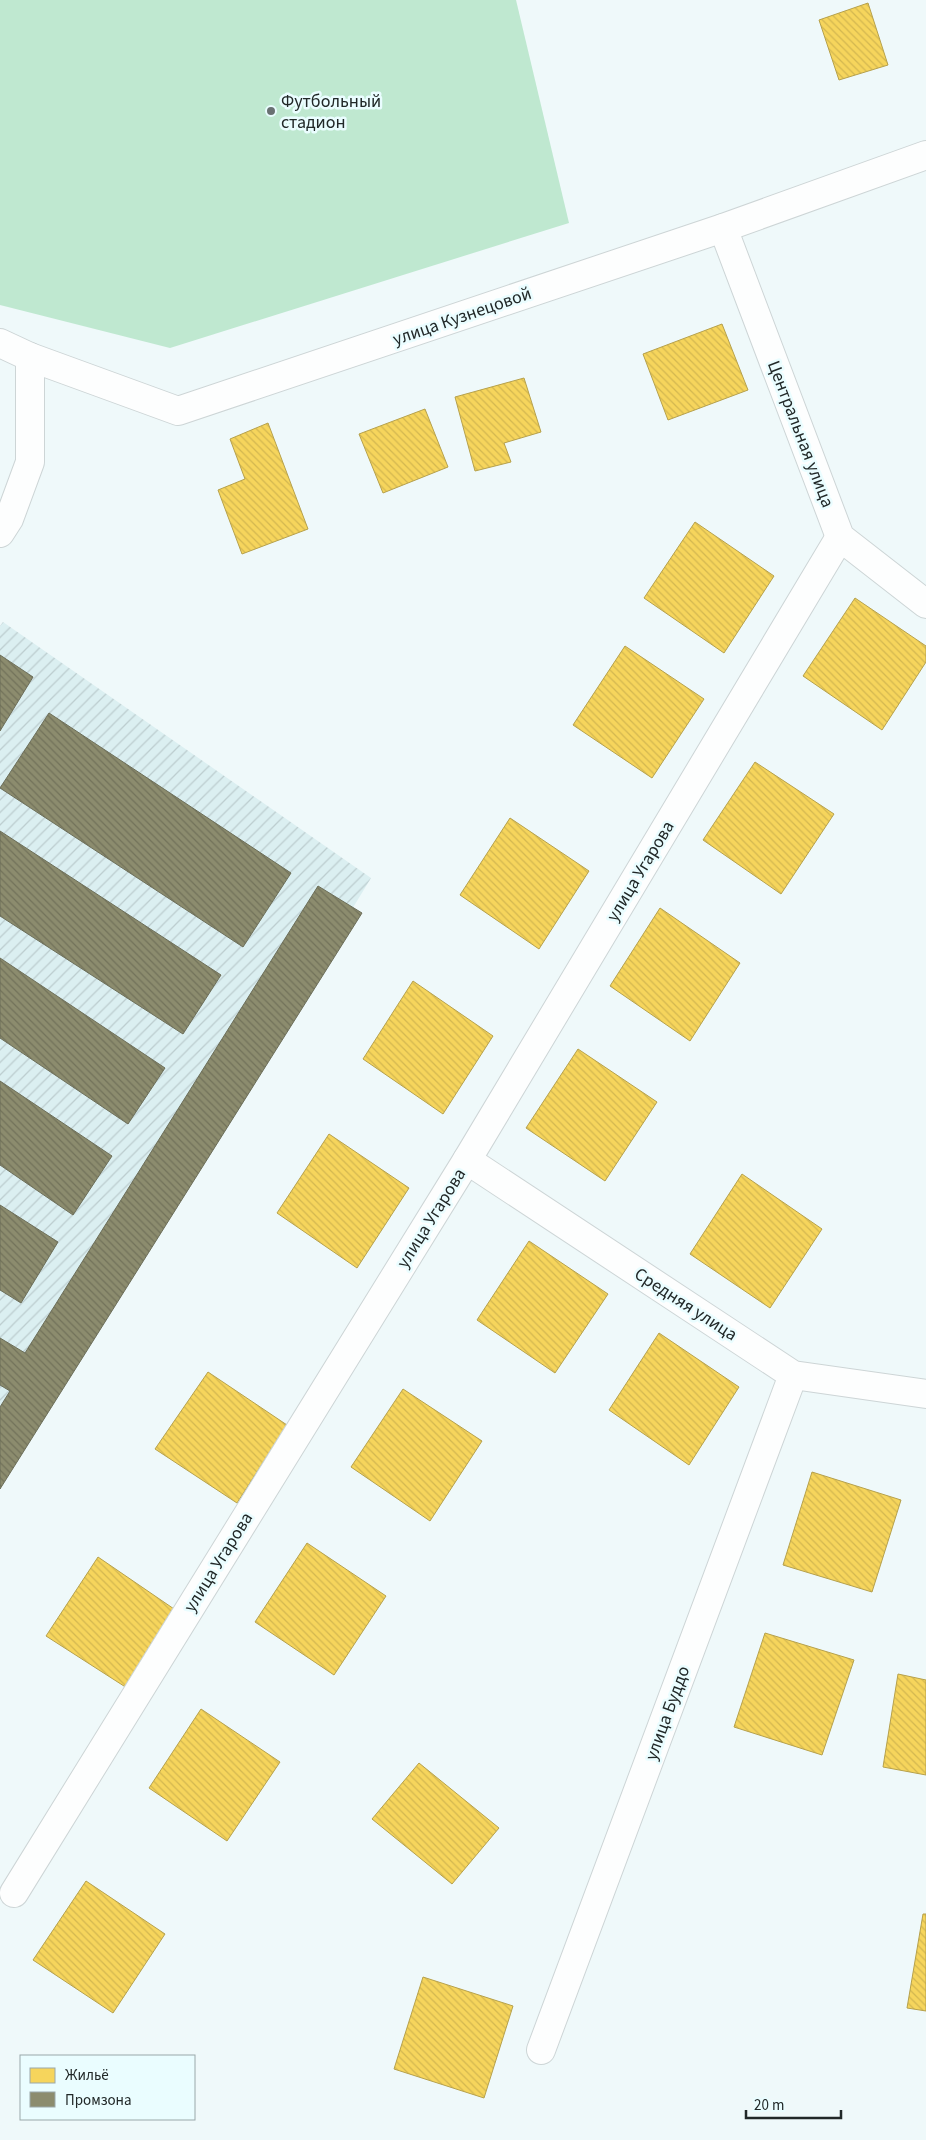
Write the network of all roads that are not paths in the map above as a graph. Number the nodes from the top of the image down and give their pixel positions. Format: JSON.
{"nodes":[{"id":1,"x":926,"y":155,"type":"edge"},
{"id":2,"x":723,"y":228,"type":"junction"},
{"id":3,"x":0,"y":343,"type":"edge"},
{"id":4,"x":30,"y":358,"type":"junction"},
{"id":5,"x":0,"y":533,"type":"edge"},
{"id":6,"x":840,"y":537,"type":"junction"},
{"id":7,"x":926,"y":604,"type":"edge"},
{"id":8,"x":467,"y":1160,"type":"junction"},
{"id":9,"x":793,"y":1375,"type":"junction"},
{"id":10,"x":926,"y":1394,"type":"edge"},
{"id":11,"x":14,"y":1893,"type":"dead end"},
{"id":12,"x":541,"y":2050,"type":"dead end"}],
"edges":[{"from":1,"to":2,"type":"street","name":"улица Кузнецовой"},
{"from":2,"to":4,"type":"street","name":"улица Кузнецовой"},
{"from":2,"to":6,"type":"street","name":"Центральная улица"},
{"from":3,"to":4,"type":"street","name":"улица Кузнецовой"},
{"from":4,"to":5,"type":"street"},
{"from":6,"to":7,"type":"street"},
{"from":6,"to":8,"type":"street","name":"улица Угарова"},
{"from":8,"to":9,"type":"street","name":"Средняя улица"},
{"from":8,"to":11,"type":"street","name":"улица Угарова"},
{"from":9,"to":10,"type":"street","name":"Средняя улица"},
{"from":9,"to":12,"type":"street","name":"улица Буддо"}]}
